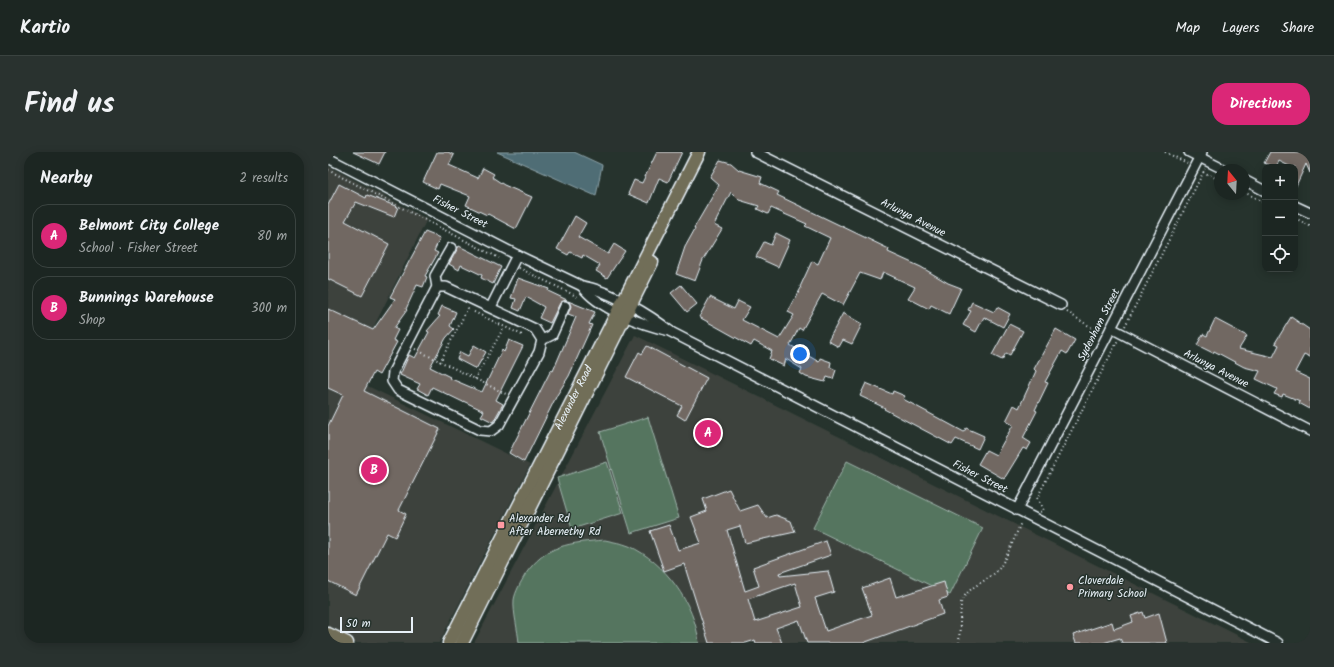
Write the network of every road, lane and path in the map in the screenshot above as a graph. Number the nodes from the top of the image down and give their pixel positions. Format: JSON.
{"nodes":[{"id":1,"x":699,"y":152,"type":"edge"},
{"id":2,"x":708,"y":152,"type":"edge"},
{"id":3,"x":755,"y":152,"type":"edge"},
{"id":4,"x":1189,"y":152,"type":"edge"},
{"id":5,"x":1200,"y":155,"type":"edge"},
{"id":6,"x":328,"y":158,"type":"edge"},
{"id":7,"x":1215,"y":164,"type":"edge"},
{"id":8,"x":328,"y":170,"type":"edge"},
{"id":9,"x":1250,"y":183,"type":"edge"},
{"id":10,"x":1262,"y":189,"type":"edge"},
{"id":11,"x":1250,"y":195,"type":"edge"},
{"id":12,"x":1262,"y":201,"type":"edge"},
{"id":13,"x":1298,"y":207,"type":"edge"},
{"id":14,"x":1310,"y":213,"type":"edge"},
{"id":15,"x":1298,"y":220,"type":"edge"},
{"id":16,"x":1310,"y":226,"type":"edge"},
{"id":17,"x":451,"y":248,"type":"dead end"},
{"id":18,"x":517,"y":255,"type":"junction"},
{"id":19,"x":513,"y":264,"type":"junction"},
{"id":20,"x":437,"y":287,"type":"junction"},
{"id":21,"x":580,"y":299,"type":"dead end"},
{"id":22,"x":461,"y":305,"type":"dead end"},
{"id":23,"x":1061,"y":305,"type":"joint"},
{"id":24,"x":565,"y":306,"type":"dead end"},
{"id":25,"x":491,"y":307,"type":"junction"},
{"id":26,"x":468,"y":308,"type":"junction"},
{"id":27,"x":623,"y":308,"type":"junction"},
{"id":28,"x":504,"y":327,"type":"junction"},
{"id":29,"x":1109,"y":332,"type":"junction"},
{"id":30,"x":524,"y":336,"type":"dead end"},
{"id":31,"x":542,"y":340,"type":"junction"},
{"id":32,"x":406,"y":346,"type":"junction"},
{"id":33,"x":440,"y":362,"type":"junction"},
{"id":34,"x":475,"y":379,"type":"junction"},
{"id":35,"x":514,"y":398,"type":"junction"},
{"id":36,"x":1310,"y":431,"type":"edge"},
{"id":37,"x":1016,"y":514,"type":"junction"},
{"id":38,"x":328,"y":634,"type":"edge"},
{"id":39,"x":346,"y":643,"type":"edge"},
{"id":40,"x":449,"y":643,"type":"edge"},
{"id":41,"x":462,"y":643,"type":"edge"},
{"id":42,"x":959,"y":643,"type":"edge"},
{"id":43,"x":1277,"y":643,"type":"edge"}],
"edges":[{"from":1,"to":27,"type":"main road","name":"Alexander Road"},
{"from":2,"to":27,"type":"main road","name":"Alexander Road"},
{"from":3,"to":23,"type":"street","name":"Arlunya Avenue"},
{"from":4,"to":5,"type":"street"},
{"from":5,"to":7,"type":"street"},
{"from":5,"to":29,"type":"street","name":"Sydenham Street"},
{"from":6,"to":18,"type":"street","name":"Fisher Street"},
{"from":8,"to":19,"type":"path"},
{"from":9,"to":10,"type":"street"},
{"from":11,"to":12,"type":"path"},
{"from":13,"to":14,"type":"street"},
{"from":15,"to":16,"type":"path"},
{"from":17,"to":20,"type":"street"},
{"from":18,"to":19,"type":"street"},
{"from":18,"to":27,"type":"street","name":"Fisher Street"},
{"from":19,"to":21,"type":"path"},
{"from":19,"to":25,"type":"street"},
{"from":20,"to":25,"type":"street"},
{"from":20,"to":32,"type":"street"},
{"from":22,"to":26,"type":"path"},
{"from":23,"to":29,"type":"path"},
{"from":24,"to":31,"type":"street"},
{"from":25,"to":31,"type":"street"},
{"from":26,"to":28,"type":"path"},
{"from":26,"to":33,"type":"path"},
{"from":27,"to":37,"type":"street","name":"Fisher Street"},
{"from":27,"to":40,"type":"main road","name":"Alexander Road"},
{"from":27,"to":41,"type":"main road","name":"Alexander Road"},
{"from":28,"to":30,"type":"path"},
{"from":28,"to":34,"type":"path"},
{"from":29,"to":36,"type":"street","name":"Arlunya Avenue"},
{"from":29,"to":37,"type":"street","name":"Sydenham Street"},
{"from":31,"to":35,"type":"street"},
{"from":32,"to":33,"type":"path"},
{"from":32,"to":35,"type":"street"},
{"from":33,"to":34,"type":"path"},
{"from":34,"to":35,"type":"path"},
{"from":37,"to":42,"type":"path"},
{"from":37,"to":43,"type":"street","name":"Fisher Street"},
{"from":38,"to":39,"type":"main road"}]}
